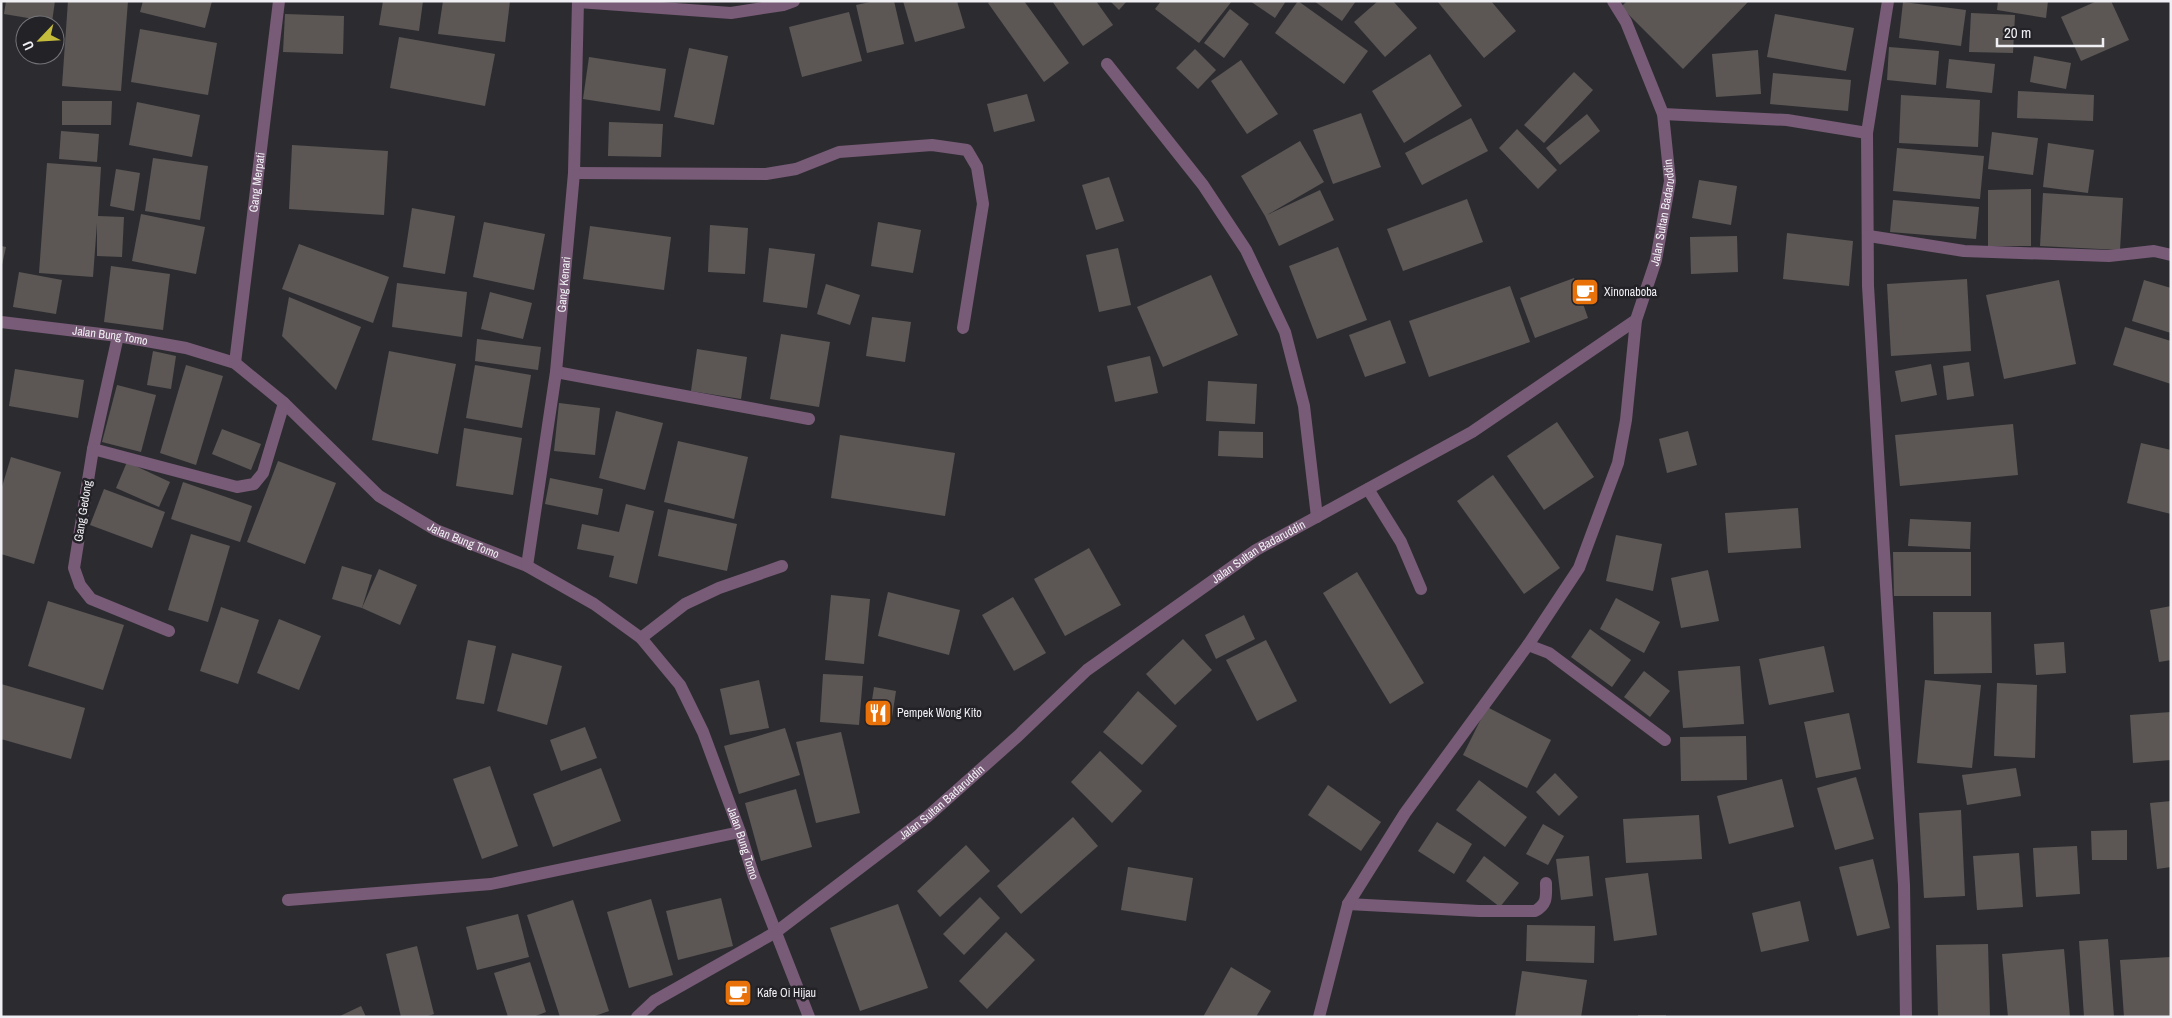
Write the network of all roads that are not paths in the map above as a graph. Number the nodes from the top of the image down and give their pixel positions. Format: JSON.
{"nodes":[{"id":1,"x":279,"y":1,"type":"edge"},
{"id":2,"x":794,"y":1,"type":"edge"},
{"id":3,"x":1613,"y":1,"type":"edge"},
{"id":4,"x":1888,"y":1,"type":"edge"},
{"id":5,"x":578,"y":2,"type":"edge"},
{"id":6,"x":1107,"y":64,"type":"dead end"},
{"id":7,"x":1663,"y":114,"type":"junction"},
{"id":8,"x":1867,"y":134,"type":"junction"},
{"id":9,"x":574,"y":174,"type":"junction"},
{"id":10,"x":1869,"y":236,"type":"junction"},
{"id":11,"x":2171,"y":255,"type":"edge"},
{"id":12,"x":1636,"y":320,"type":"junction"},
{"id":13,"x":1,"y":322,"type":"edge"},
{"id":14,"x":963,"y":328,"type":"dead end"},
{"id":15,"x":118,"y":336,"type":"junction"},
{"id":16,"x":235,"y":363,"type":"junction"},
{"id":17,"x":556,"y":372,"type":"junction"},
{"id":18,"x":284,"y":403,"type":"junction"},
{"id":19,"x":809,"y":418,"type":"dead end"},
{"id":20,"x":93,"y":449,"type":"junction"},
{"id":21,"x":1368,"y":489,"type":"junction"},
{"id":22,"x":1316,"y":517,"type":"junction"},
{"id":23,"x":527,"y":566,"type":"junction"},
{"id":24,"x":782,"y":566,"type":"dead end"},
{"id":25,"x":1421,"y":589,"type":"dead end"},
{"id":26,"x":170,"y":631,"type":"dead end"},
{"id":27,"x":641,"y":638,"type":"junction"},
{"id":28,"x":1528,"y":645,"type":"junction"},
{"id":29,"x":1664,"y":740,"type":"dead end"},
{"id":30,"x":740,"y":832,"type":"junction"},
{"id":31,"x":1546,"y":883,"type":"dead end"},
{"id":32,"x":288,"y":900,"type":"dead end"},
{"id":33,"x":1348,"y":904,"type":"junction"},
{"id":34,"x":776,"y":932,"type":"junction"},
{"id":35,"x":637,"y":1017,"type":"edge"},
{"id":36,"x":809,"y":1017,"type":"edge"},
{"id":37,"x":1319,"y":1017,"type":"edge"},
{"id":38,"x":1906,"y":1017,"type":"edge"}],
"edges":[{"from":1,"to":16,"type":"street","name":"Gang Merpati"},
{"from":2,"to":5,"type":"street"},
{"from":3,"to":7,"type":"street","name":"Jalan Sultan Badaruddin"},
{"from":4,"to":8,"type":"street"},
{"from":5,"to":9,"type":"street","name":"Gang Kenari"},
{"from":6,"to":22,"type":"street"},
{"from":7,"to":8,"type":"street"},
{"from":7,"to":12,"type":"street","name":"Jalan Sultan Badaruddin"},
{"from":8,"to":10,"type":"street"},
{"from":9,"to":14,"type":"street"},
{"from":9,"to":17,"type":"street","name":"Gang Kenari"},
{"from":10,"to":11,"type":"street"},
{"from":10,"to":38,"type":"street"},
{"from":12,"to":21,"type":"street","name":"Jalan Sultan Badaruddin"},
{"from":12,"to":28,"type":"street"},
{"from":13,"to":15,"type":"street","name":"Jalan Bung Tomo"},
{"from":15,"to":16,"type":"street","name":"Jalan Bung Tomo"},
{"from":15,"to":20,"type":"street","name":"Gang Gedong"},
{"from":16,"to":18,"type":"street","name":"Jalan Bung Tomo"},
{"from":17,"to":19,"type":"street"},
{"from":17,"to":23,"type":"street","name":"Gang Kenari"},
{"from":18,"to":20,"type":"street"},
{"from":18,"to":23,"type":"street","name":"Jalan Bung Tomo"},
{"from":20,"to":26,"type":"street","name":"Gang Gedong"},
{"from":21,"to":22,"type":"street","name":"Jalan Sultan Badaruddin"},
{"from":21,"to":25,"type":"street"},
{"from":22,"to":34,"type":"street","name":"Jalan Sultan Badaruddin"},
{"from":23,"to":27,"type":"street","name":"Jalan Bung Tomo"},
{"from":24,"to":27,"type":"street"},
{"from":27,"to":30,"type":"street","name":"Jalan Bung Tomo"},
{"from":28,"to":29,"type":"street"},
{"from":28,"to":33,"type":"street"},
{"from":30,"to":32,"type":"street"},
{"from":30,"to":34,"type":"street","name":"Jalan Bung Tomo"},
{"from":31,"to":33,"type":"street"},
{"from":33,"to":37,"type":"street"},
{"from":34,"to":35,"type":"street","name":"Jalan Sultan Badaruddin"},
{"from":34,"to":36,"type":"street","name":"Jalan Bung Tomo"}]}
